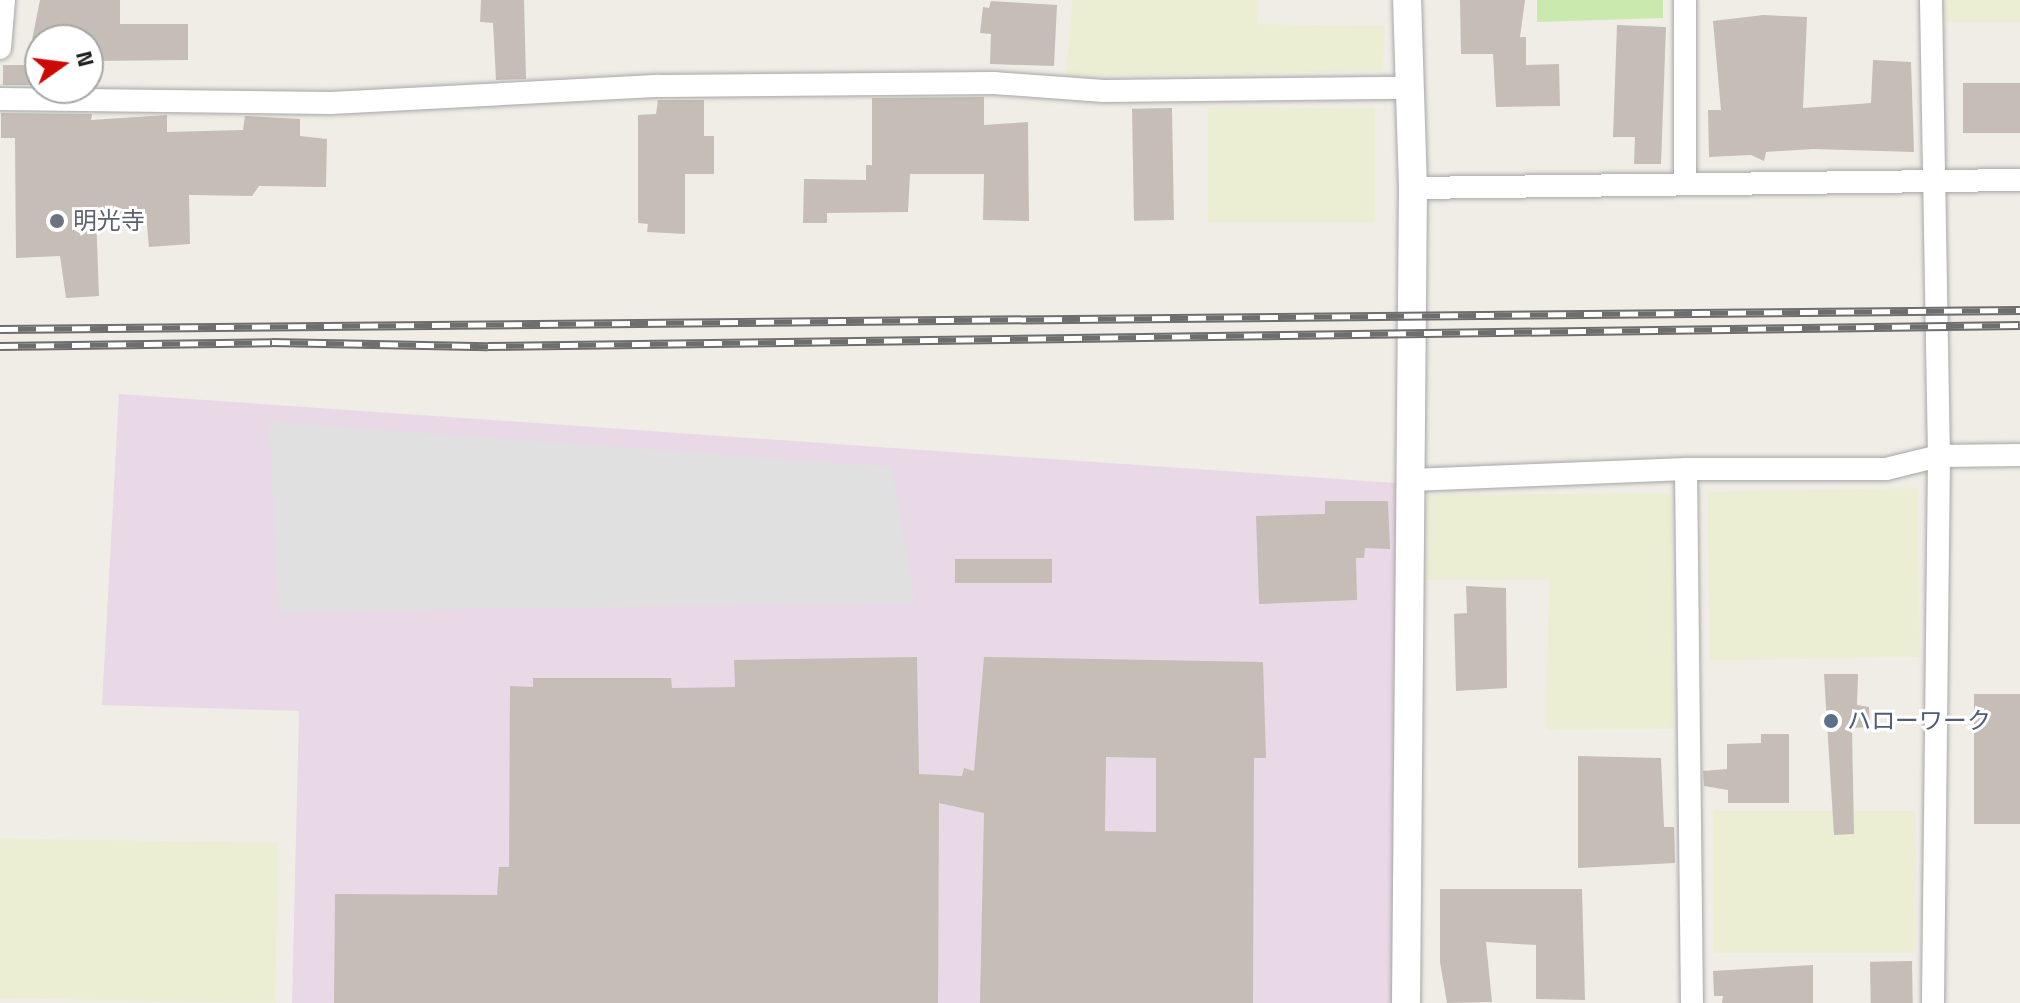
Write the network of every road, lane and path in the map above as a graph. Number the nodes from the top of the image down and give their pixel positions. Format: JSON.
{"nodes":[{"id":1,"x":4,"y":0,"type":"edge"},
{"id":2,"x":1407,"y":0,"type":"edge"},
{"id":3,"x":1685,"y":0,"type":"edge"},
{"id":4,"x":1931,"y":0,"type":"edge"},
{"id":5,"x":0,"y":48,"type":"edge"},
{"id":6,"x":1406,"y":88,"type":"junction"},
{"id":7,"x":0,"y":99,"type":"edge"},
{"id":8,"x":2020,"y":180,"type":"edge"},
{"id":9,"x":1685,"y":182,"type":"junction"},
{"id":10,"x":1935,"y":182,"type":"junction"},
{"id":11,"x":1413,"y":188,"type":"junction"},
{"id":12,"x":2020,"y":455,"type":"edge"},
{"id":13,"x":1939,"y":456,"type":"junction"},
{"id":14,"x":1686,"y":469,"type":"junction"},
{"id":15,"x":1411,"y":480,"type":"junction"},
{"id":16,"x":1406,"y":1003,"type":"edge"},
{"id":17,"x":1692,"y":1003,"type":"edge"},
{"id":18,"x":1933,"y":1003,"type":"edge"}],
"edges":[{"from":1,"to":5,"type":"street"},
{"from":2,"to":6,"type":"street"},
{"from":3,"to":9,"type":"street"},
{"from":4,"to":10,"type":"street"},
{"from":6,"to":7,"type":"street"},
{"from":6,"to":11,"type":"street"},
{"from":8,"to":10,"type":"street"},
{"from":9,"to":10,"type":"street"},
{"from":9,"to":11,"type":"street"},
{"from":10,"to":13,"type":"street"},
{"from":11,"to":15,"type":"street"},
{"from":12,"to":13,"type":"street"},
{"from":13,"to":14,"type":"street"},
{"from":13,"to":18,"type":"street"},
{"from":14,"to":15,"type":"street"},
{"from":14,"to":17,"type":"street"},
{"from":15,"to":16,"type":"street"}]}
